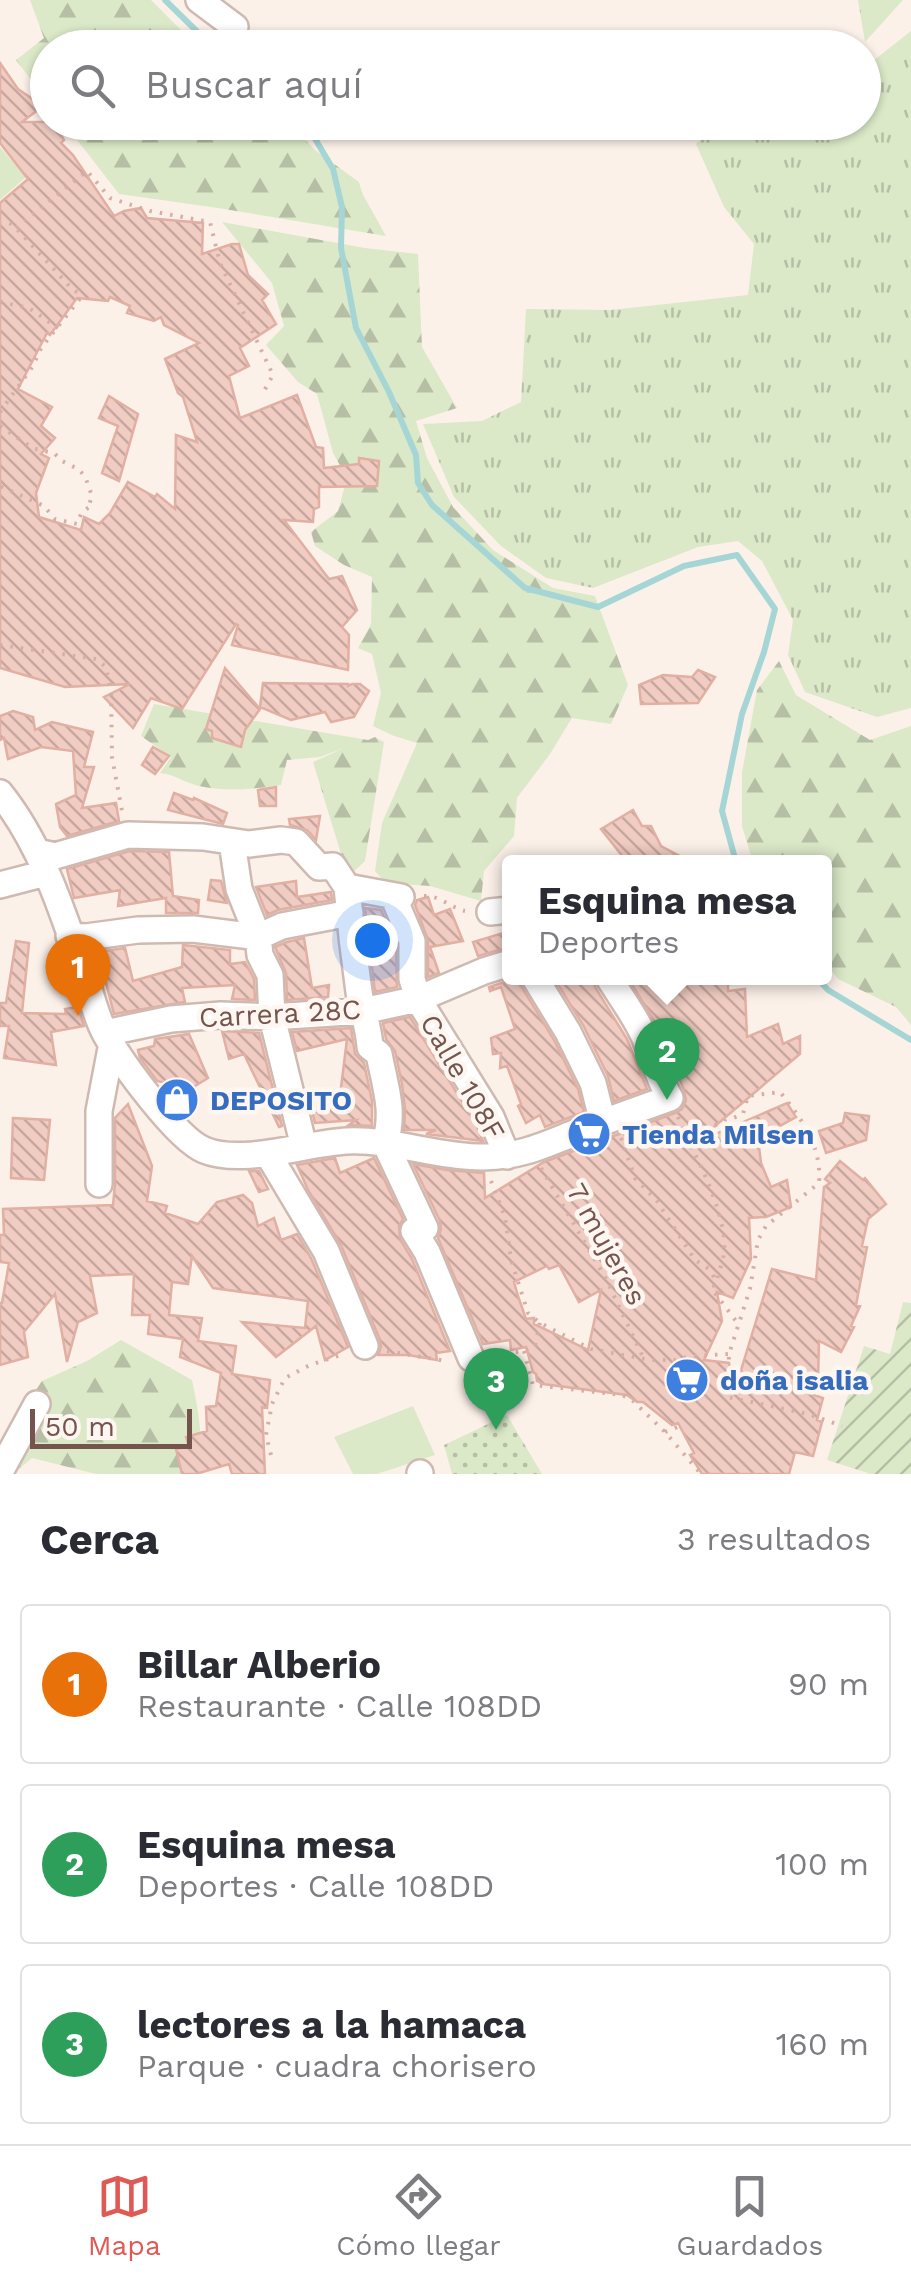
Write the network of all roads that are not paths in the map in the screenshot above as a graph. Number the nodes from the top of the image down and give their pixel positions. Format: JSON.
{"nodes":[{"id":1,"x":199,"y":0,"type":"edge"},
{"id":2,"x":235,"y":27,"type":"dead end"},
{"id":3,"x":0,"y":793,"type":"edge"},
{"id":4,"x":232,"y":842,"type":"junction"},
{"id":5,"x":41,"y":862,"type":"junction"},
{"id":6,"x":0,"y":885,"type":"edge"},
{"id":7,"x":349,"y":900,"type":"junction"},
{"id":8,"x":69,"y":936,"type":"junction"},
{"id":9,"x":258,"y":938,"type":"junction"},
{"id":10,"x":502,"y":965,"type":"edge"},
{"id":11,"x":539,"y":985,"type":"edge"},
{"id":12,"x":613,"y":985,"type":"edge"},
{"id":13,"x":418,"y":999,"type":"junction"},
{"id":14,"x":363,"y":1011,"type":"junction"},
{"id":15,"x":272,"y":1017,"type":"junction"},
{"id":16,"x":108,"y":1038,"type":"junction"},
{"id":17,"x":610,"y":1120,"type":"junction"},
{"id":18,"x":385,"y":1143,"type":"junction"},
{"id":19,"x":304,"y":1148,"type":"junction"},
{"id":20,"x":268,"y":1154,"type":"junction"},
{"id":21,"x":508,"y":1155,"type":"junction"},
{"id":22,"x":99,"y":1184,"type":"dead end"},
{"id":23,"x":365,"y":1346,"type":"road end"},
{"id":24,"x":471,"y":1358,"type":"road end"},
{"id":25,"x":37,"y":1404,"type":"dead end"},
{"id":26,"x":0,"y":1472,"type":"edge"}],
"edges":[{"from":1,"to":2,"type":"street"},
{"from":3,"to":5,"type":"street"},
{"from":4,"to":5,"type":"street"},
{"from":4,"to":7,"type":"street"},
{"from":4,"to":9,"type":"street"},
{"from":5,"to":6,"type":"street"},
{"from":5,"to":8,"type":"street"},
{"from":7,"to":9,"type":"street"},
{"from":7,"to":13,"type":"street"},
{"from":7,"to":14,"type":"street"},
{"from":8,"to":9,"type":"street"},
{"from":8,"to":16,"type":"street"},
{"from":9,"to":15,"type":"street"},
{"from":10,"to":13,"type":"street","name":"Carrera 28C"},
{"from":11,"to":17,"type":"street"},
{"from":12,"to":17,"type":"street"},
{"from":13,"to":14,"type":"street","name":"Carrera 28C"},
{"from":13,"to":21,"type":"street","name":"Calle 108F"},
{"from":14,"to":15,"type":"street","name":"Carrera 28C"},
{"from":14,"to":18,"type":"street"},
{"from":15,"to":16,"type":"street","name":"Carrera 28C"},
{"from":15,"to":19,"type":"street"},
{"from":16,"to":20,"type":"street"},
{"from":16,"to":22,"type":"street"},
{"from":17,"to":21,"type":"street"},
{"from":18,"to":19,"type":"street"},
{"from":18,"to":21,"type":"street"},
{"from":18,"to":24,"type":"street"},
{"from":19,"to":20,"type":"street"},
{"from":20,"to":23,"type":"street"},
{"from":25,"to":26,"type":"street"}]}
